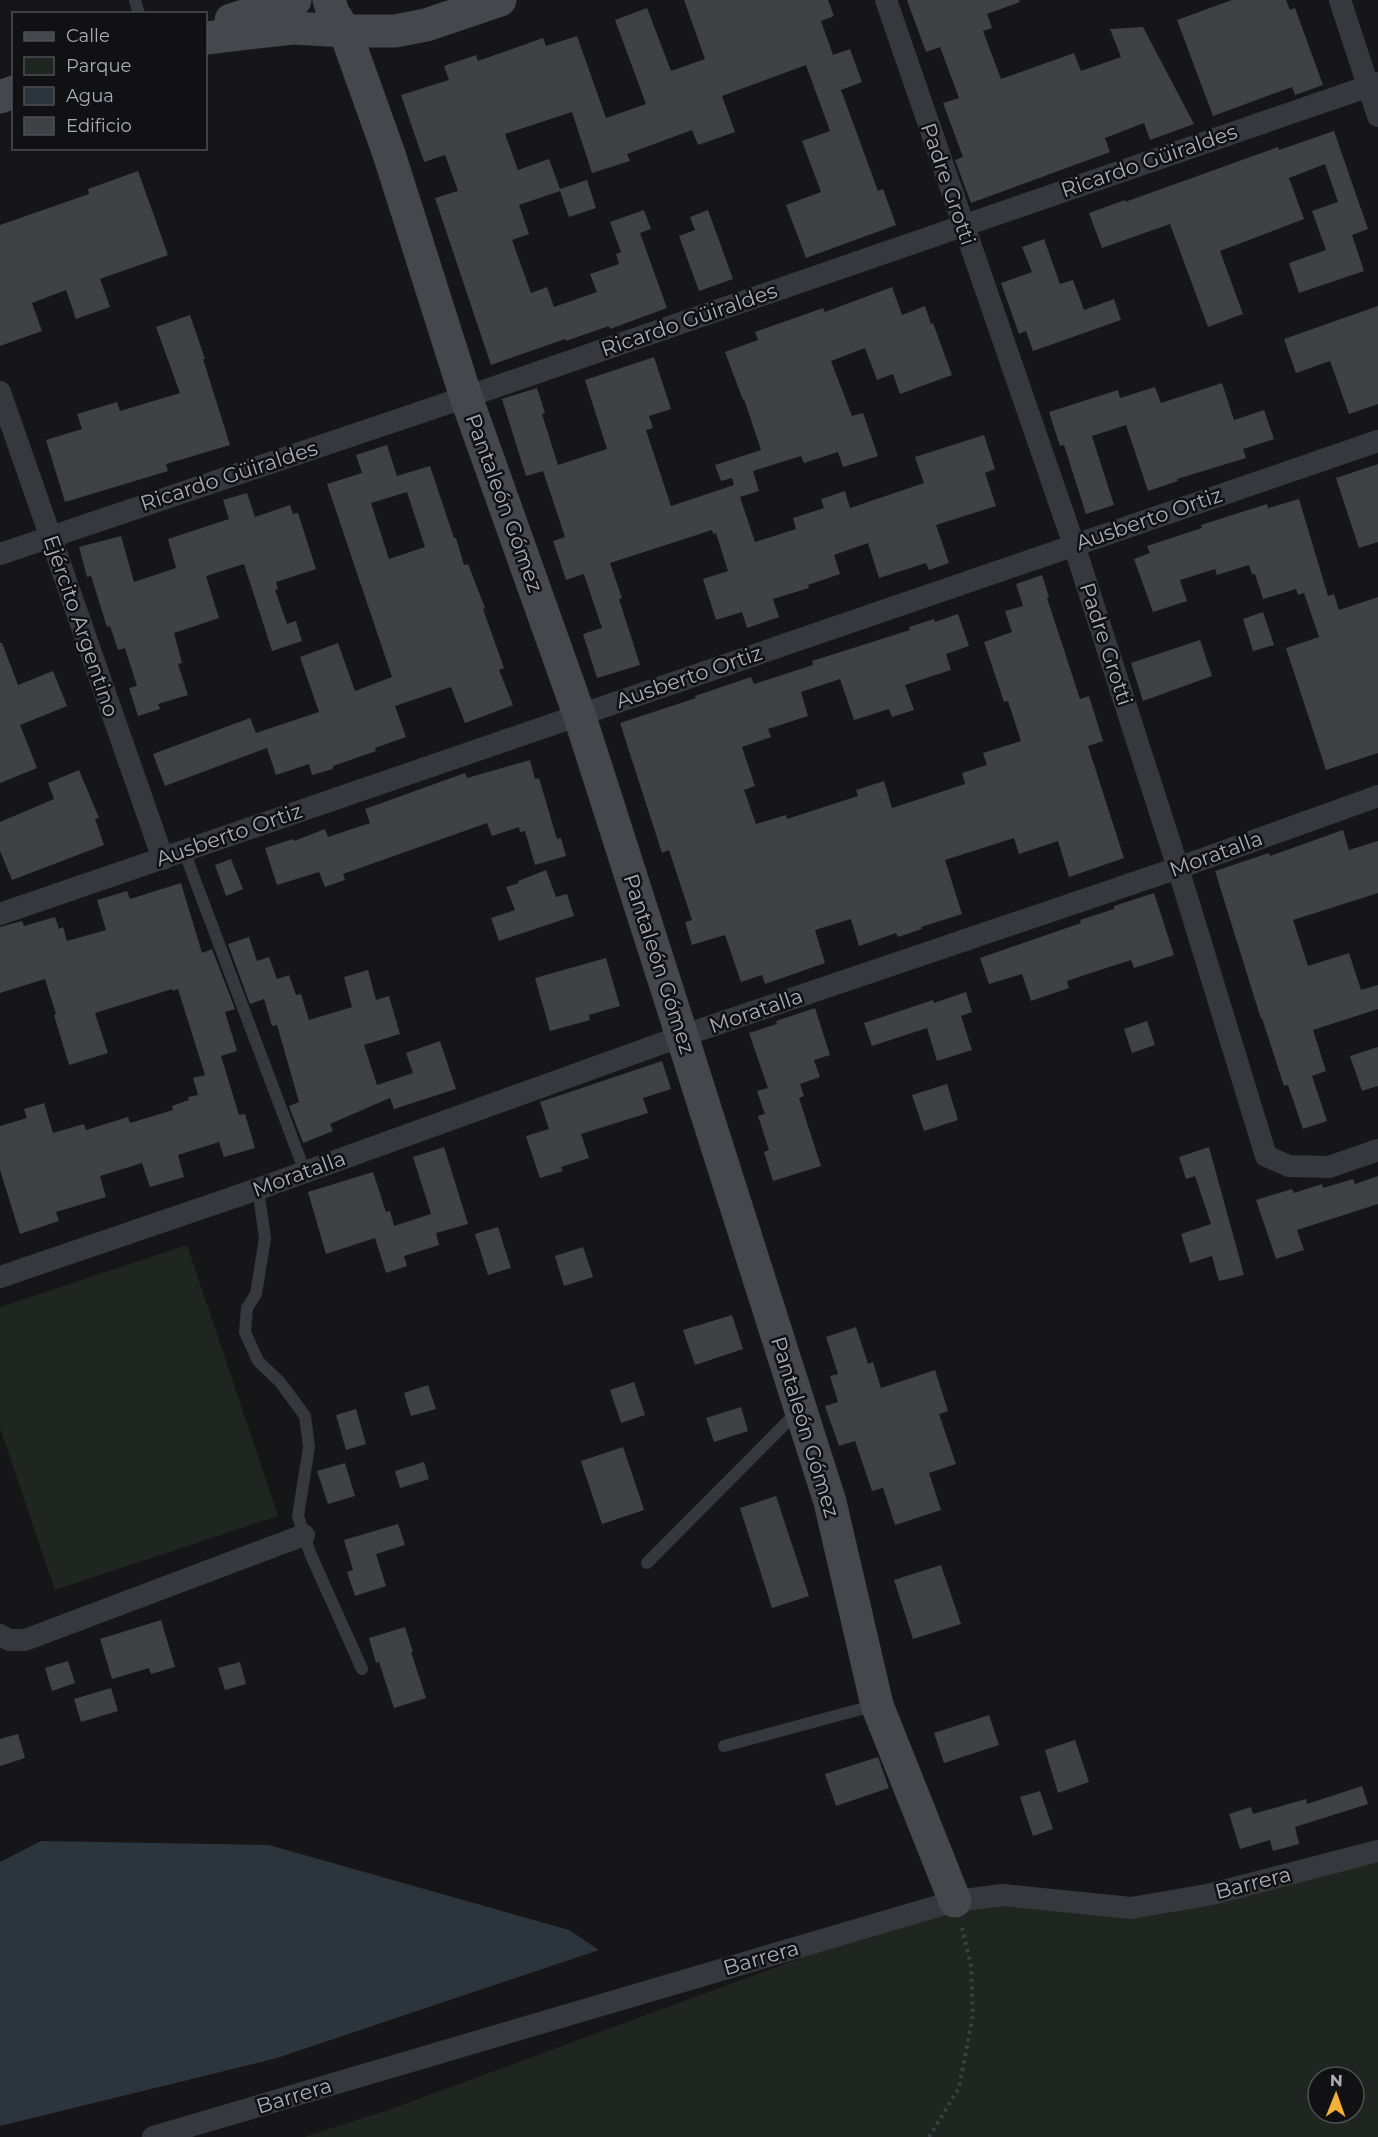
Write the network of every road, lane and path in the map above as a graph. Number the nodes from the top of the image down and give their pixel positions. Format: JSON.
{"nodes":[{"id":1,"x":295,"y":0,"type":"edge"},
{"id":2,"x":329,"y":0,"type":"edge"},
{"id":3,"x":500,"y":0,"type":"edge"},
{"id":4,"x":885,"y":0,"type":"edge"},
{"id":5,"x":1340,"y":0,"type":"edge"},
{"id":6,"x":424,"y":12,"type":"edge"},
{"id":7,"x":207,"y":28,"type":"edge"},
{"id":8,"x":345,"y":31,"type":"junction"},
{"id":9,"x":207,"y":38,"type":"edge"},
{"id":10,"x":1373,"y":85,"type":"edge"},
{"id":11,"x":1378,"y":116,"type":"edge"},
{"id":12,"x":962,"y":225,"type":"junction"},
{"id":13,"x":0,"y":392,"type":"edge"},
{"id":14,"x":466,"y":397,"type":"junction"},
{"id":15,"x":1378,"y":441,"type":"edge"},
{"id":16,"x":49,"y":536,"type":"junction"},
{"id":17,"x":1074,"y":545,"type":"junction"},
{"id":18,"x":0,"y":554,"type":"edge"},
{"id":19,"x":579,"y":714,"type":"junction"},
{"id":20,"x":1378,"y":796,"type":"edge"},
{"id":21,"x":184,"y":851,"type":"junction"},
{"id":22,"x":163,"y":859,"type":"junction"},
{"id":23,"x":1178,"y":868,"type":"junction"},
{"id":24,"x":0,"y":914,"type":"edge"},
{"id":25,"x":682,"y":1036,"type":"junction"},
{"id":26,"x":1378,"y":1150,"type":"edge"},
{"id":27,"x":305,"y":1172,"type":"junction"},
{"id":28,"x":258,"y":1189,"type":"junction"},
{"id":29,"x":0,"y":1278,"type":"edge"},
{"id":30,"x":800,"y":1409,"type":"junction"},
{"id":31,"x":304,"y":1535,"type":"junction"},
{"id":32,"x":647,"y":1563,"type":"dead end"},
{"id":33,"x":0,"y":1635,"type":"edge"},
{"id":34,"x":362,"y":1669,"type":"dead end"},
{"id":35,"x":877,"y":1705,"type":"junction"},
{"id":36,"x":724,"y":1746,"type":"dead end"},
{"id":37,"x":1378,"y":1851,"type":"edge"},
{"id":38,"x":955,"y":1901,"type":"junction"},
{"id":39,"x":153,"y":2137,"type":"edge"},
{"id":40,"x":929,"y":2137,"type":"edge"}],
"edges":[{"from":1,"to":7,"type":"main road"},
{"from":2,"to":8,"type":"main road","name":"Pantaleón Gómez"},
{"from":3,"to":6,"type":"main road"},
{"from":4,"to":12,"type":"street","name":"Padre Grotti"},
{"from":5,"to":10,"type":"street"},
{"from":6,"to":8,"type":"main road"},
{"from":8,"to":9,"type":"main road"},
{"from":8,"to":14,"type":"main road","name":"Pantaleón Gómez"},
{"from":10,"to":11,"type":"street"},
{"from":10,"to":12,"type":"street","name":"Ricardo Güiraldes"},
{"from":12,"to":14,"type":"street","name":"Ricardo Güiraldes"},
{"from":12,"to":17,"type":"street","name":"Padre Grotti"},
{"from":13,"to":16,"type":"street","name":"Ejército Argentino"},
{"from":14,"to":16,"type":"street","name":"Ricardo Güiraldes"},
{"from":14,"to":19,"type":"main road","name":"Pantaleón Gómez"},
{"from":15,"to":17,"type":"street","name":"Ausberto Ortiz"},
{"from":16,"to":18,"type":"street","name":"Ricardo Güiraldes"},
{"from":16,"to":22,"type":"street","name":"Ejército Argentino"},
{"from":17,"to":19,"type":"street","name":"Ausberto Ortiz"},
{"from":17,"to":23,"type":"street","name":"Padre Grotti"},
{"from":19,"to":21,"type":"street","name":"Ausberto Ortiz"},
{"from":19,"to":25,"type":"main road","name":"Pantaleón Gómez"},
{"from":20,"to":23,"type":"street","name":"Moratalla"},
{"from":21,"to":22,"type":"street","name":"Ausberto Ortiz"},
{"from":21,"to":27,"type":"lane"},
{"from":22,"to":24,"type":"street","name":"Ausberto Ortiz"},
{"from":23,"to":25,"type":"street","name":"Moratalla"},
{"from":23,"to":26,"type":"street","name":"Padre Grotti"},
{"from":25,"to":27,"type":"street","name":"Moratalla"},
{"from":25,"to":30,"type":"main road","name":"Pantaleón Gómez"},
{"from":27,"to":28,"type":"street","name":"Moratalla"},
{"from":28,"to":29,"type":"street","name":"Moratalla"},
{"from":28,"to":31,"type":"lane"},
{"from":30,"to":32,"type":"lane"},
{"from":30,"to":35,"type":"main road","name":"Pantaleón Gómez"},
{"from":31,"to":33,"type":"street"},
{"from":31,"to":34,"type":"lane"},
{"from":35,"to":36,"type":"lane"},
{"from":35,"to":38,"type":"main road","name":"Pantaleón Gómez"},
{"from":37,"to":38,"type":"street","name":"Barrera"},
{"from":38,"to":39,"type":"street","name":"Barrera"},
{"from":38,"to":40,"type":"path"}]}
